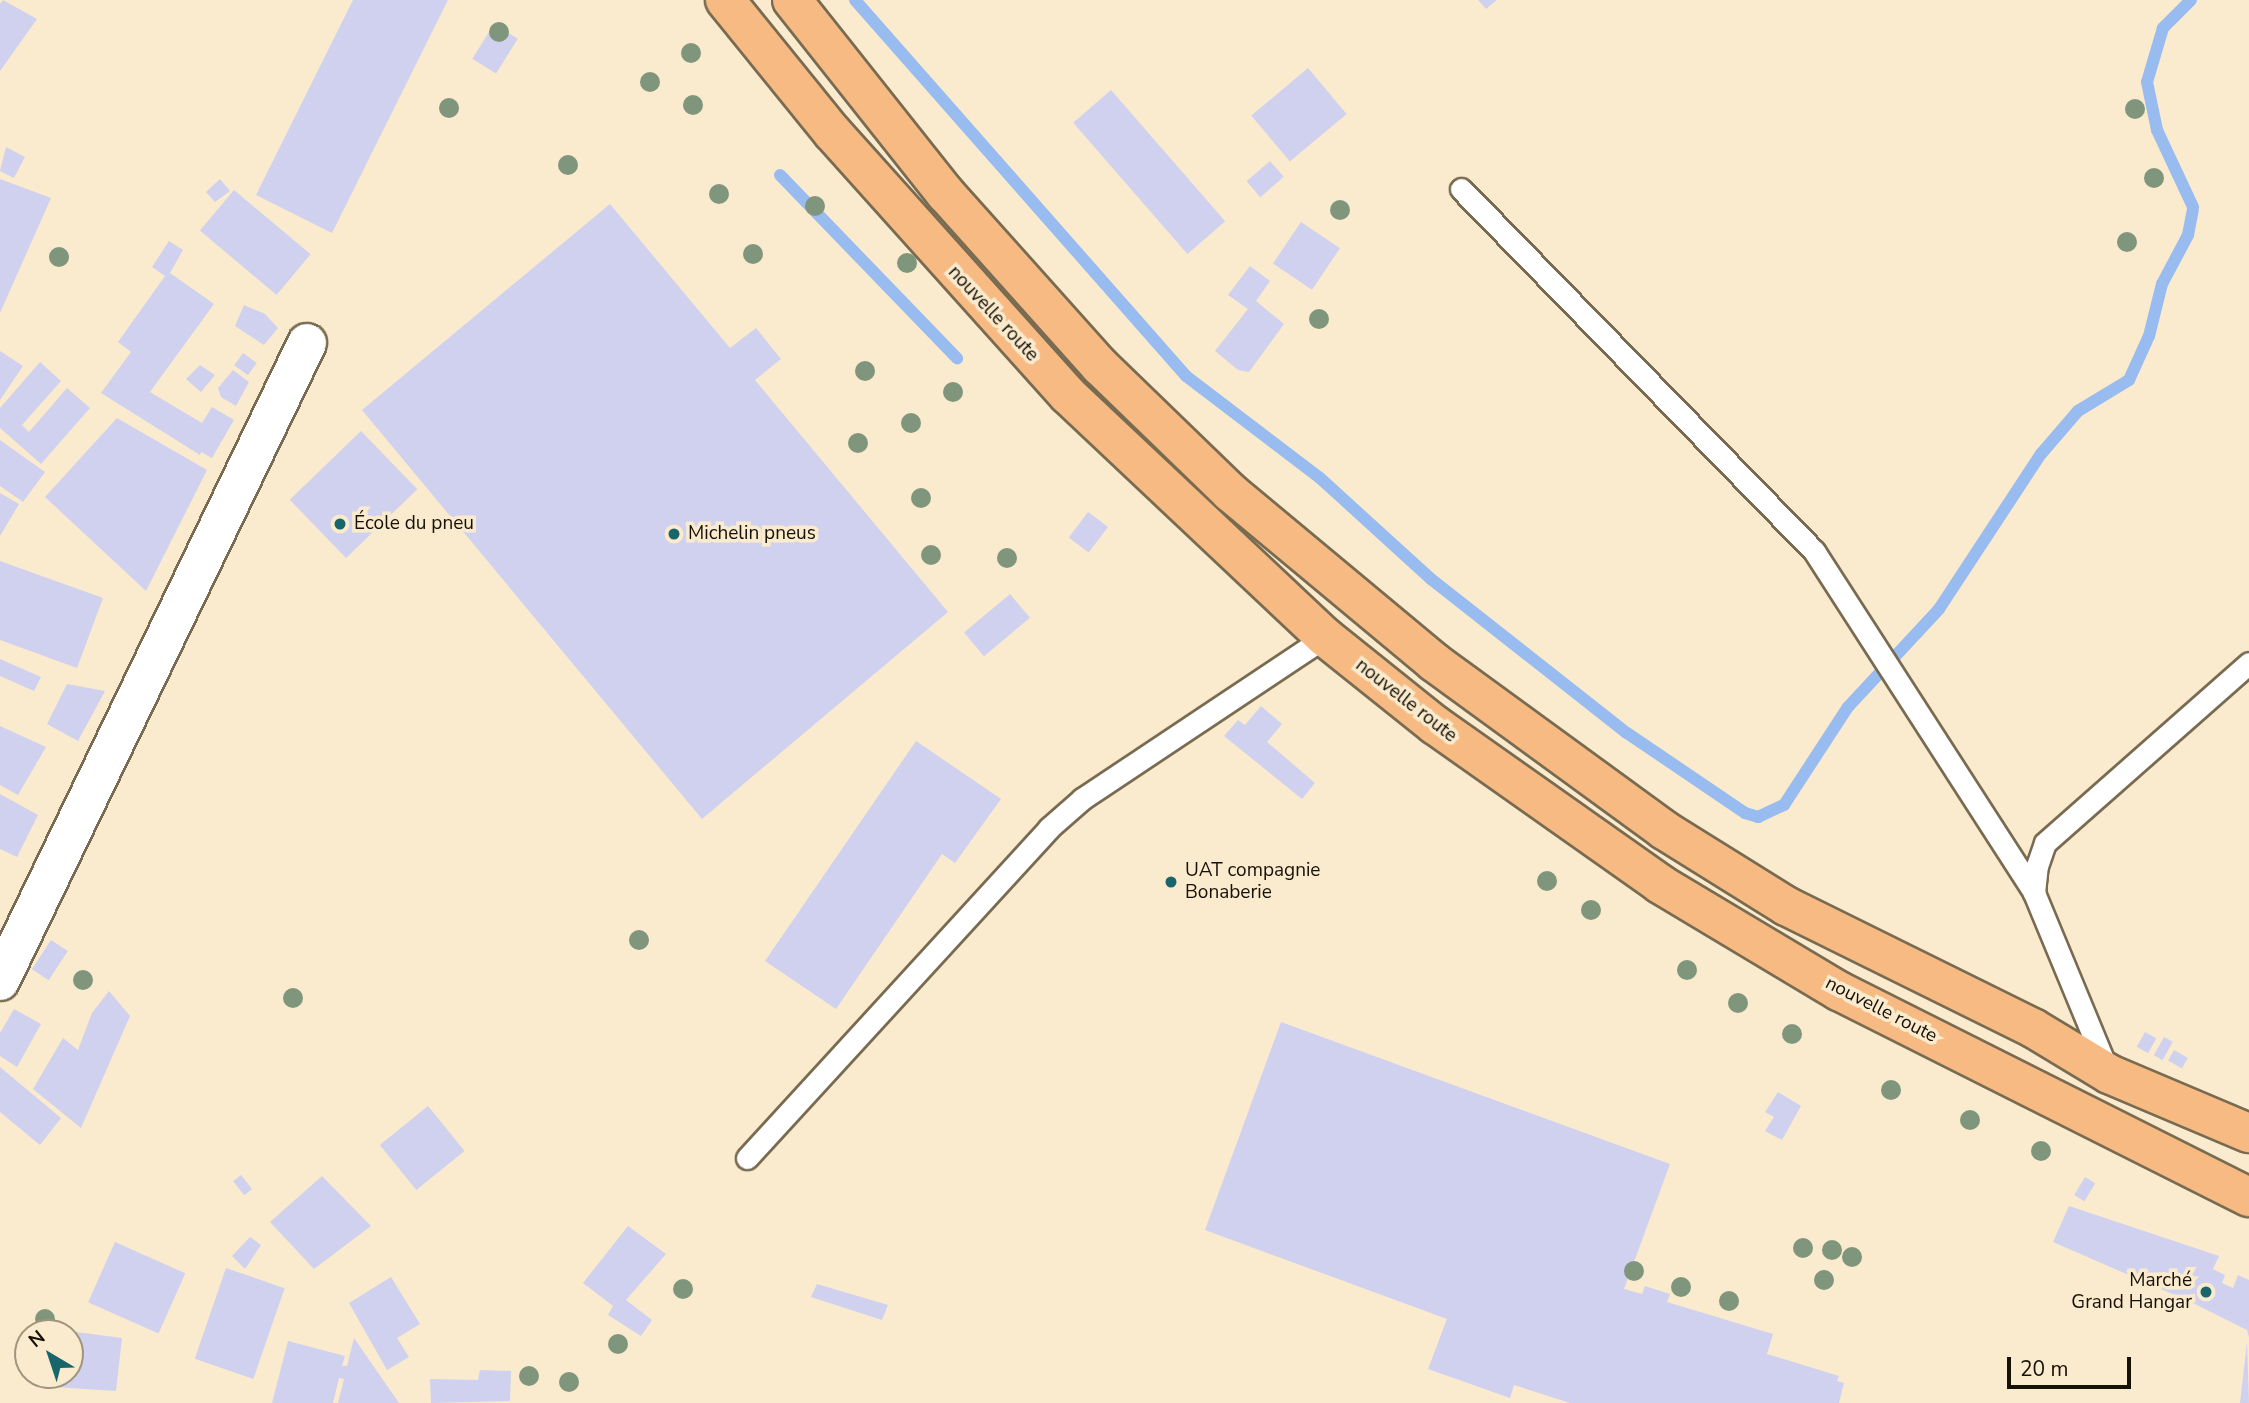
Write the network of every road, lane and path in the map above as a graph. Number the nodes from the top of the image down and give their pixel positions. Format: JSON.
{"nodes":[{"id":1,"x":725,"y":0,"type":"edge"},
{"id":2,"x":792,"y":0,"type":"edge"},
{"id":3,"x":1461,"y":188,"type":"dead end"},
{"id":4,"x":307,"y":343,"type":"dead end"},
{"id":5,"x":1325,"y":637,"type":"junction"},
{"id":6,"x":2249,"y":663,"type":"edge"},
{"id":7,"x":2034,"y":893,"type":"junction"},
{"id":8,"x":0,"y":981,"type":"edge"},
{"id":9,"x":2109,"y":1074,"type":"junction"},
{"id":10,"x":2249,"y":1133,"type":"edge"},
{"id":11,"x":747,"y":1158,"type":"dead end"},
{"id":12,"x":2249,"y":1197,"type":"edge"}],
"edges":[{"from":1,"to":5,"type":"highway","name":"nouvelle route"},
{"from":2,"to":9,"type":"highway"},
{"from":3,"to":7,"type":"lane"},
{"from":4,"to":8,"type":"street"},
{"from":5,"to":11,"type":"lane"},
{"from":5,"to":12,"type":"highway","name":"nouvelle route"},
{"from":6,"to":7,"type":"lane"},
{"from":7,"to":9,"type":"lane"},
{"from":9,"to":10,"type":"highway"}]}
